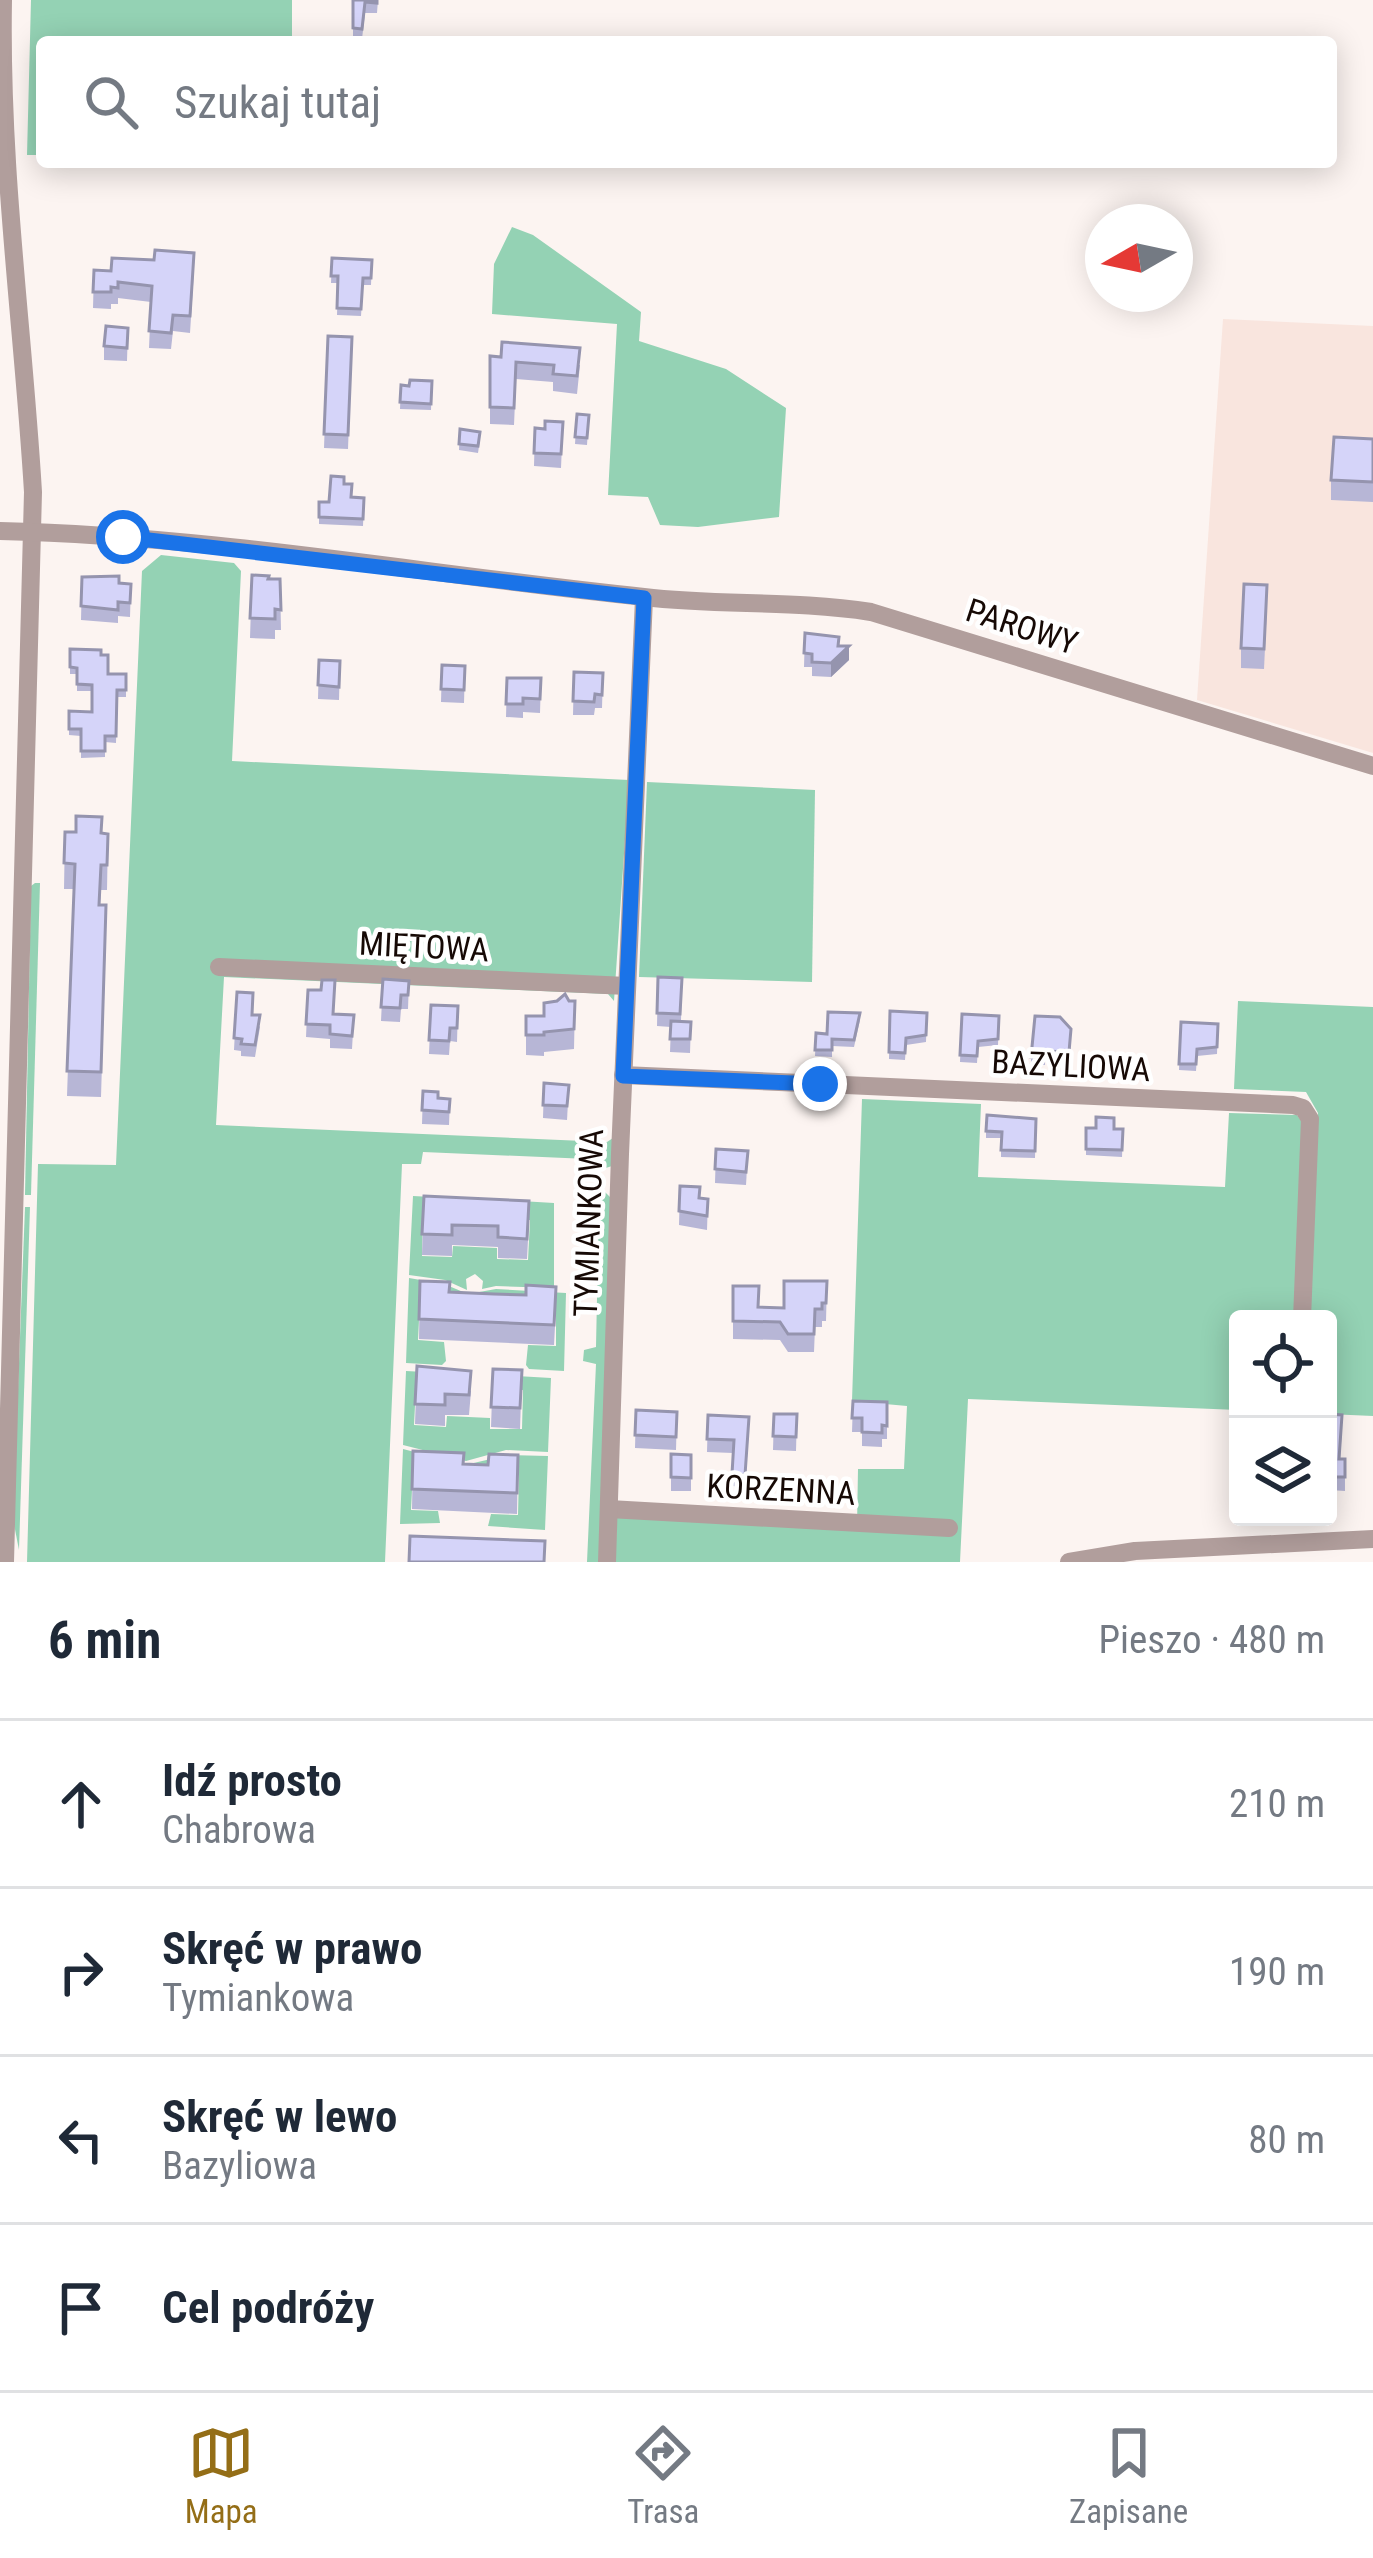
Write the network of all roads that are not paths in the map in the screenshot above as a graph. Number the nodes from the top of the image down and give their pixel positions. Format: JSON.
{"nodes":[{"id":1,"x":3,"y":0,"type":"edge"},
{"id":2,"x":0,"y":531,"type":"edge"},
{"id":3,"x":32,"y":532,"type":"junction"},
{"id":4,"x":644,"y":598,"type":"junction"},
{"id":5,"x":1373,"y":766,"type":"edge"},
{"id":6,"x":219,"y":968,"type":"dead end"},
{"id":7,"x":627,"y":986,"type":"junction"},
{"id":8,"x":623,"y":1076,"type":"junction"},
{"id":9,"x":1302,"y":1310,"type":"edge"},
{"id":10,"x":609,"y":1510,"type":"junction"},
{"id":11,"x":949,"y":1528,"type":"dead end"},
{"id":12,"x":1373,"y":1539,"type":"edge"},
{"id":13,"x":5,"y":1562,"type":"edge"},
{"id":14,"x":608,"y":1562,"type":"edge"},
{"id":15,"x":1069,"y":1562,"type":"edge"}],
"edges":[{"from":1,"to":3,"type":"street"},
{"from":2,"to":3,"type":"street","name":"PAROWY"},
{"from":3,"to":4,"type":"street","name":"PAROWY"},
{"from":3,"to":13,"type":"street"},
{"from":4,"to":5,"type":"street","name":"PAROWY"},
{"from":4,"to":7,"type":"street","name":"TYMIANKOWA"},
{"from":6,"to":7,"type":"street","name":"MIĘTOWA"},
{"from":7,"to":8,"type":"street","name":"TYMIANKOWA"},
{"from":8,"to":9,"type":"street","name":"BAZYLIOWA"},
{"from":8,"to":10,"type":"street","name":"TYMIANKOWA"},
{"from":10,"to":11,"type":"street","name":"KORZENNA"},
{"from":10,"to":14,"type":"street","name":"TYMIANKOWA"},
{"from":12,"to":15,"type":"street"}]}
